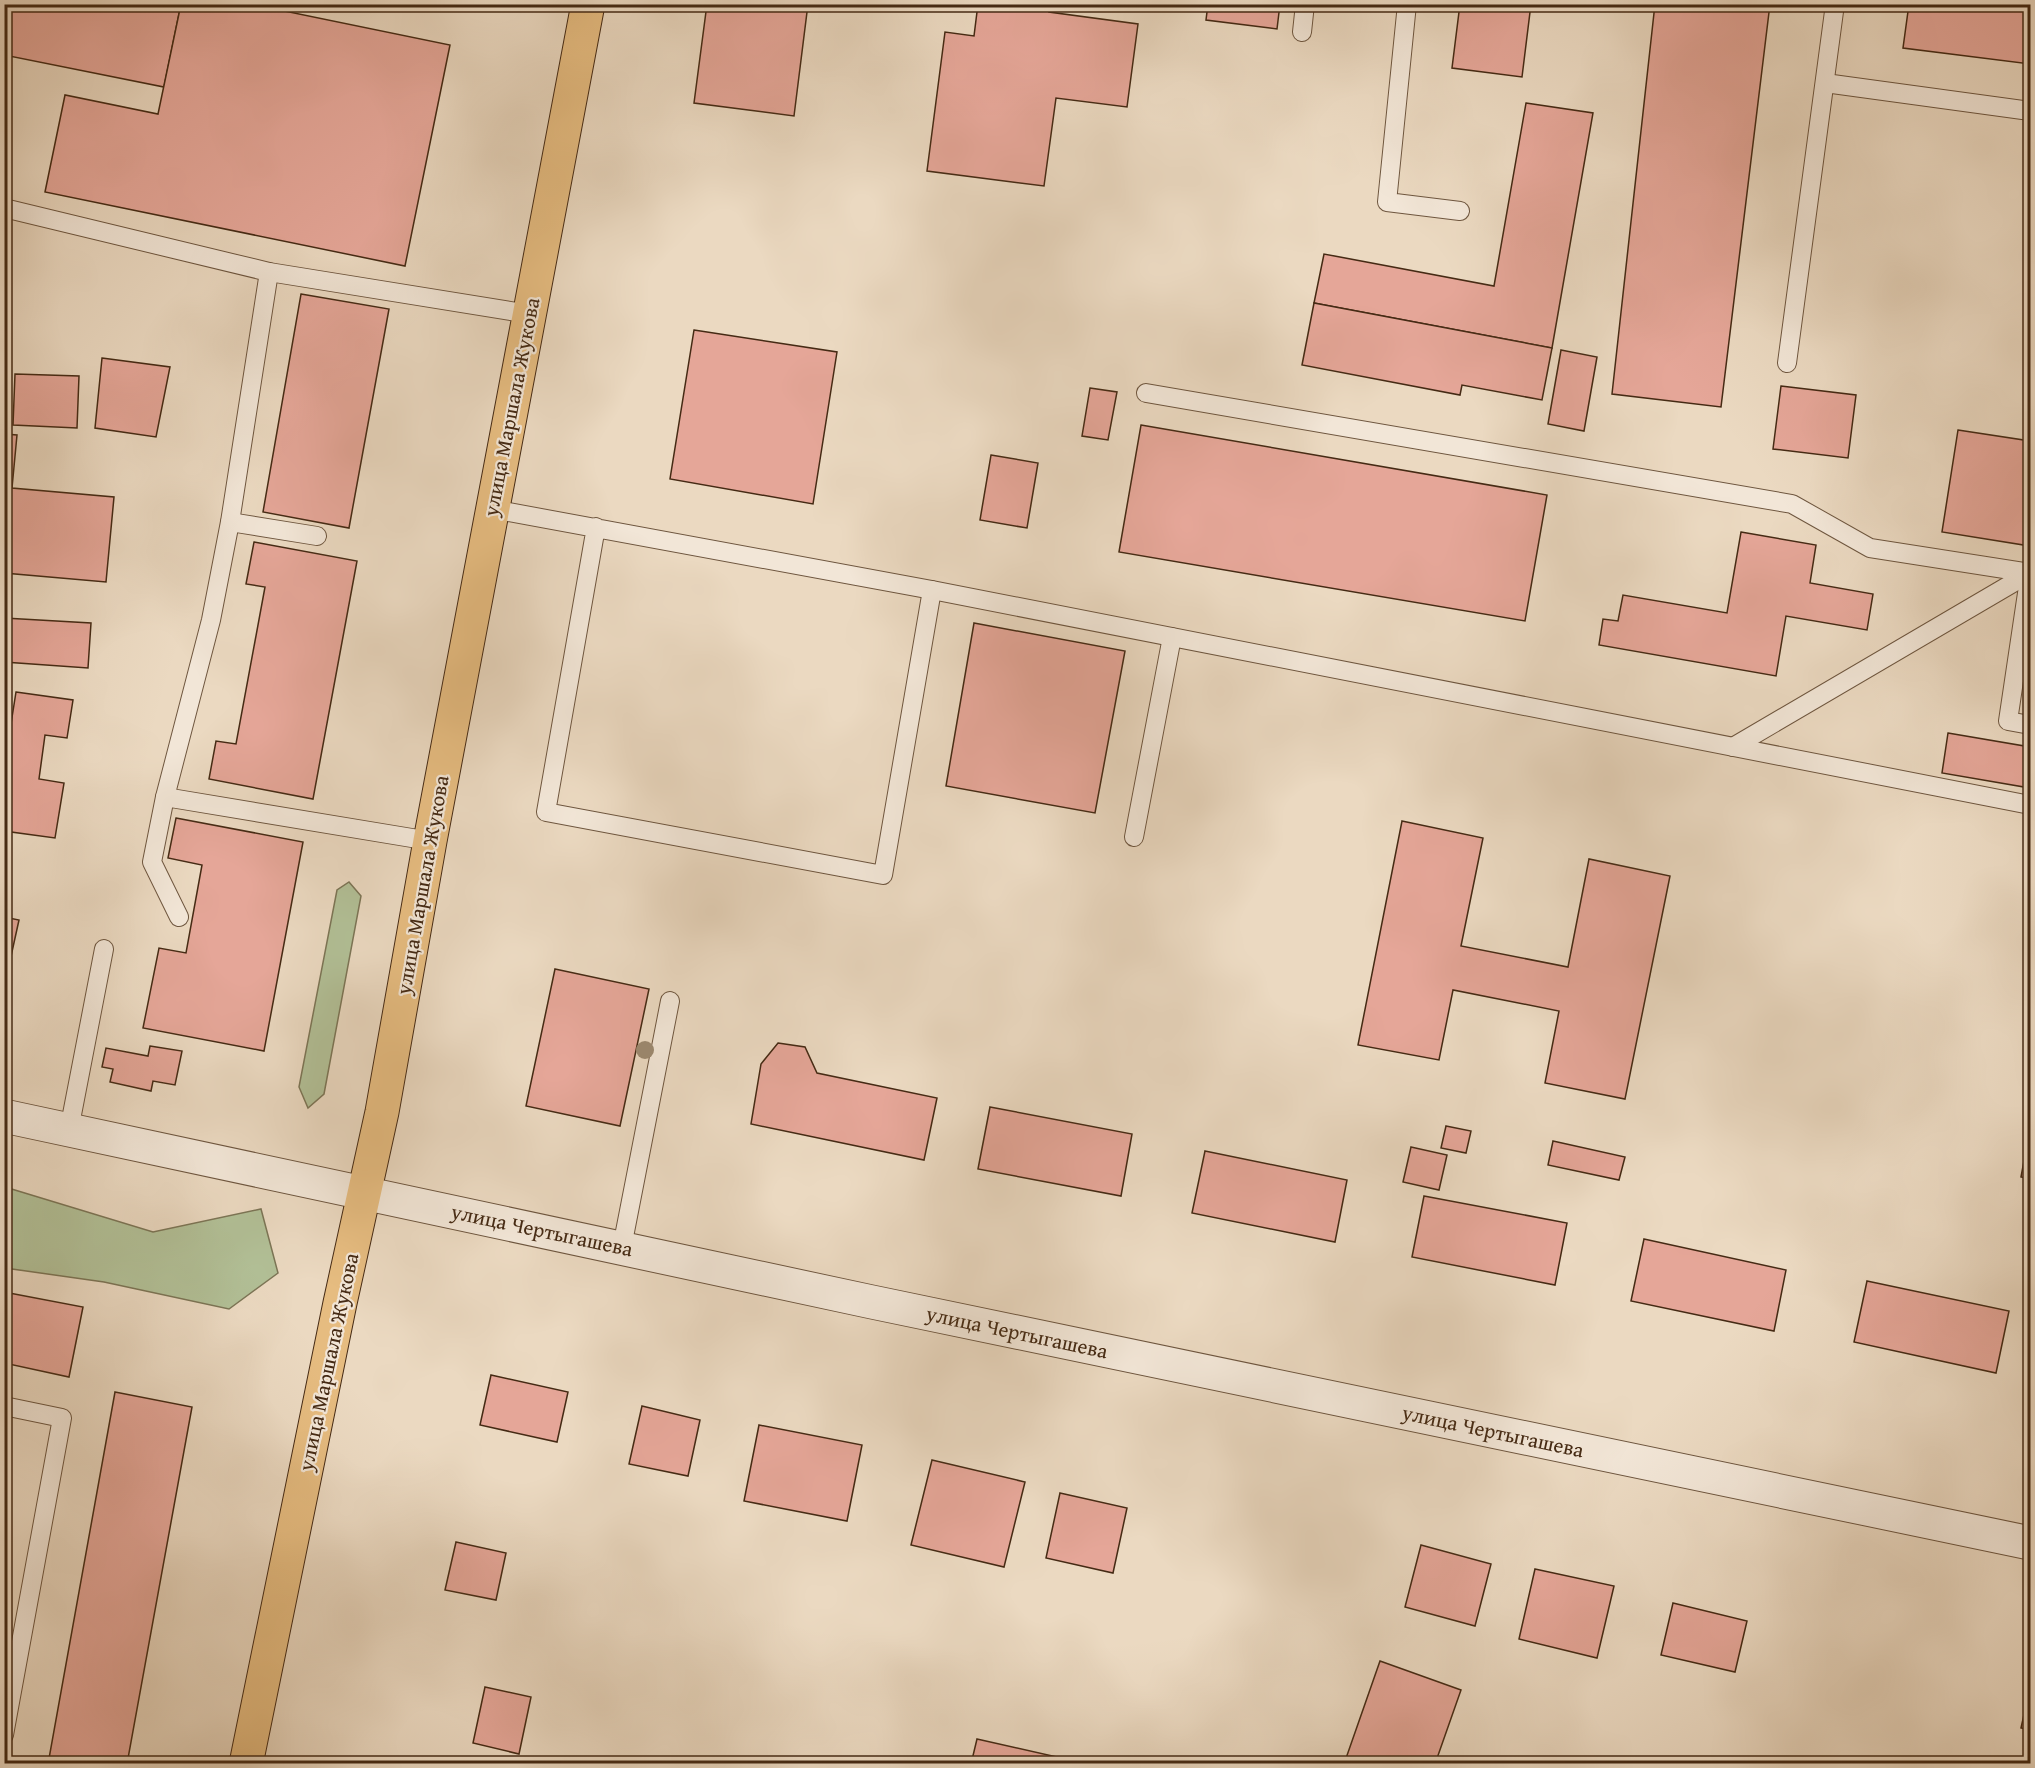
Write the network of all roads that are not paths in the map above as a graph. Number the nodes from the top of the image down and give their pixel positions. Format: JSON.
{"nodes":[{"id":1,"x":588,"y":4,"type":"edge"},
{"id":2,"x":1305,"y":4,"type":"edge"},
{"id":3,"x":1407,"y":4,"type":"edge"},
{"id":4,"x":1835,"y":4,"type":"edge"},
{"id":5,"x":1302,"y":32,"type":"dead end"},
{"id":6,"x":1825,"y":83,"type":"junction"},
{"id":7,"x":2031,"y":111,"type":"edge"},
{"id":8,"x":4,"y":208,"type":"edge"},
{"id":9,"x":1460,"y":211,"type":"dead end"},
{"id":10,"x":269,"y":272,"type":"junction"},
{"id":11,"x":529,"y":314,"type":"junction"},
{"id":12,"x":1787,"y":363,"type":"dead end"},
{"id":13,"x":1146,"y":393,"type":"dead end"},
{"id":14,"x":492,"y":508,"type":"junction"},
{"id":15,"x":230,"y":522,"type":"junction"},
{"id":16,"x":596,"y":527,"type":"junction"},
{"id":17,"x":317,"y":536,"type":"dead end"},
{"id":18,"x":2030,"y":573,"type":"edge"},
{"id":19,"x":932,"y":590,"type":"junction"},
{"id":20,"x":1172,"y":636,"type":"junction"},
{"id":21,"x":2031,"y":724,"type":"edge"},
{"id":22,"x":1733,"y":747,"type":"junction"},
{"id":23,"x":165,"y":796,"type":"junction"},
{"id":24,"x":2031,"y":805,"type":"edge"},
{"id":25,"x":1134,"y":837,"type":"dead end"},
{"id":26,"x":430,"y":841,"type":"junction"},
{"id":27,"x":179,"y":917,"type":"dead end"},
{"id":28,"x":104,"y":948,"type":"dead end"},
{"id":29,"x":670,"y":1001,"type":"dead end"},
{"id":30,"x":4,"y":1116,"type":"edge"},
{"id":31,"x":69,"y":1130,"type":"junction"},
{"id":32,"x":364,"y":1192,"type":"junction"},
{"id":33,"x":622,"y":1247,"type":"junction"},
{"id":34,"x":4,"y":1406,"type":"edge"},
{"id":35,"x":2031,"y":1543,"type":"edge"},
{"id":36,"x":4,"y":1735,"type":"edge"},
{"id":37,"x":246,"y":1764,"type":"edge"}],
"edges":[{"from":1,"to":11,"type":"main road","name":"улица Маршала Жукова"},
{"from":2,"to":5,"type":"lane"},
{"from":3,"to":9,"type":"lane"},
{"from":4,"to":6,"type":"lane"},
{"from":6,"to":7,"type":"lane"},
{"from":6,"to":12,"type":"lane"},
{"from":8,"to":10,"type":"lane"},
{"from":10,"to":11,"type":"lane"},
{"from":10,"to":15,"type":"lane"},
{"from":11,"to":14,"type":"main road","name":"улица Маршала Жукова"},
{"from":13,"to":18,"type":"lane"},
{"from":14,"to":16,"type":"lane"},
{"from":14,"to":26,"type":"main road","name":"улица Маршала Жукова"},
{"from":15,"to":17,"type":"lane"},
{"from":15,"to":23,"type":"lane"},
{"from":16,"to":19,"type":"lane"},
{"from":16,"to":19,"type":"lane"},
{"from":18,"to":21,"type":"lane"},
{"from":18,"to":22,"type":"lane"},
{"from":19,"to":20,"type":"lane"},
{"from":20,"to":22,"type":"lane"},
{"from":20,"to":25,"type":"lane"},
{"from":22,"to":24,"type":"lane"},
{"from":23,"to":26,"type":"lane"},
{"from":23,"to":27,"type":"lane"},
{"from":26,"to":32,"type":"main road","name":"улица Маршала Жукова"},
{"from":28,"to":31,"type":"lane"},
{"from":29,"to":33,"type":"lane"},
{"from":30,"to":31,"type":"street","name":"улица Чертыгашева"},
{"from":31,"to":32,"type":"street","name":"улица Чертыгашева"},
{"from":32,"to":33,"type":"street","name":"улица Чертыгашева"},
{"from":32,"to":37,"type":"main road","name":"улица Маршала Жукова"},
{"from":33,"to":35,"type":"street","name":"улица Чертыгашева"},
{"from":34,"to":36,"type":"lane"}]}
